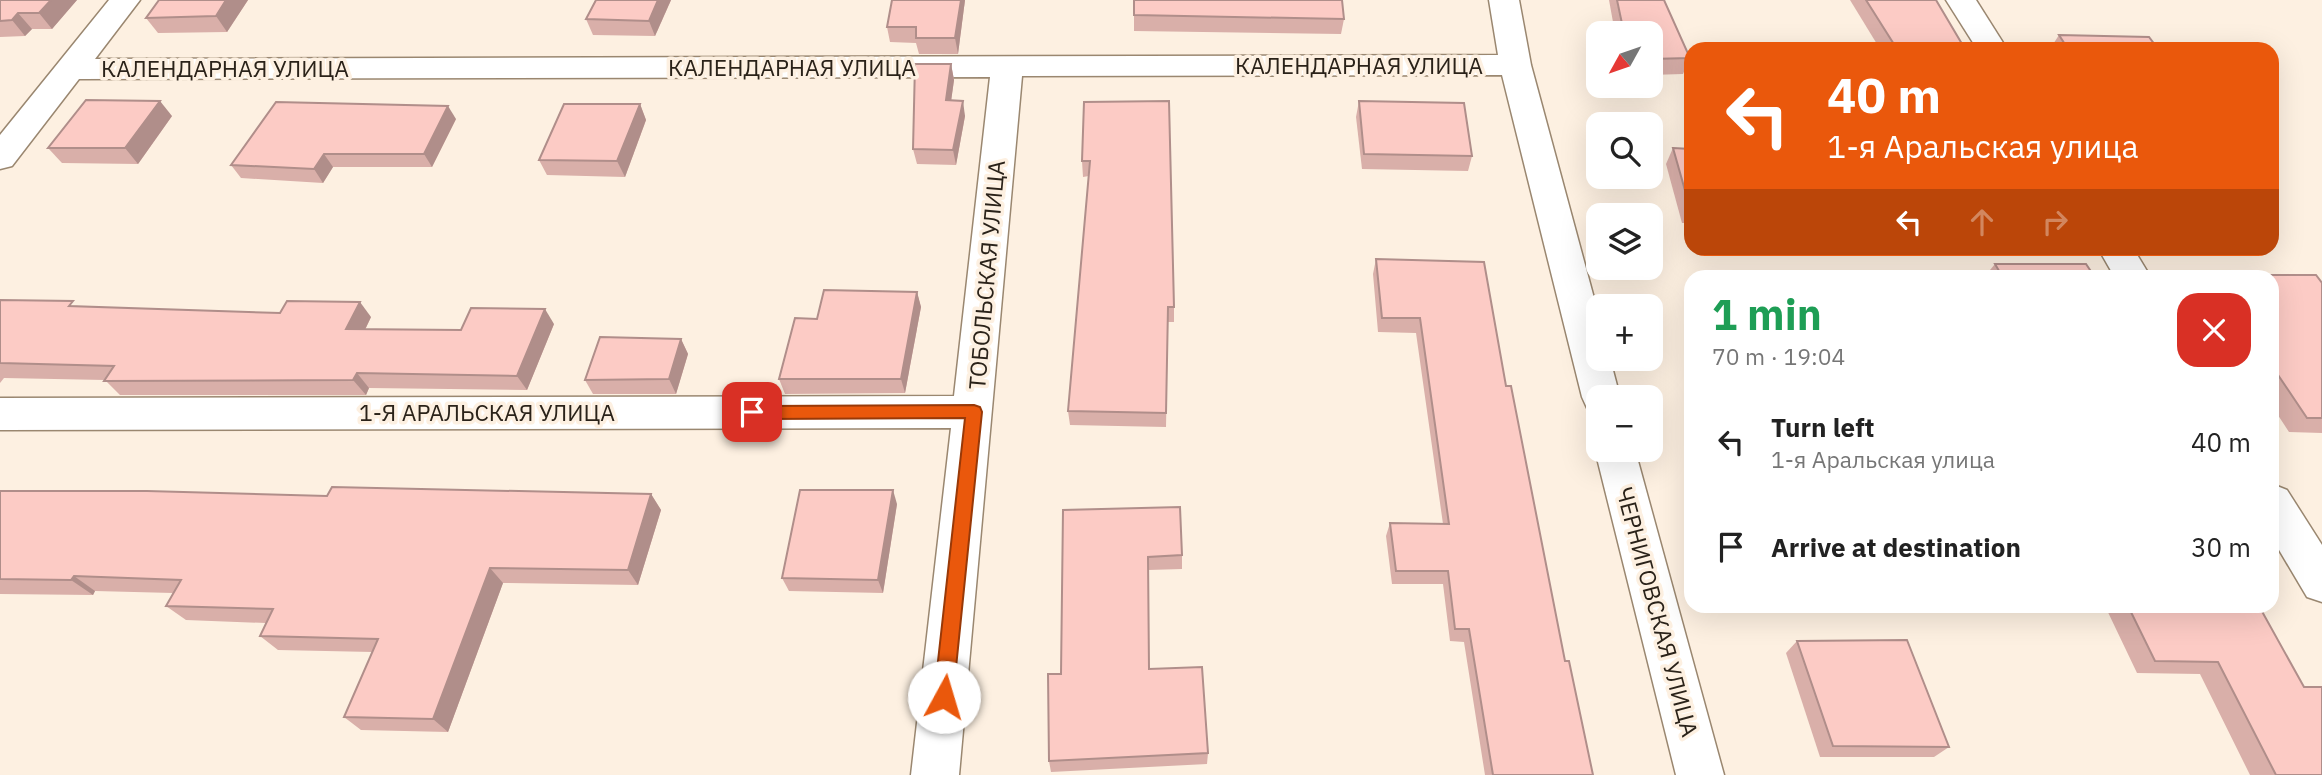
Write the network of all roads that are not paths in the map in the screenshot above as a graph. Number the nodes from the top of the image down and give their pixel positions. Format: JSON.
{"nodes":[{"id":1,"x":125,"y":0,"type":"edge"},
{"id":2,"x":1504,"y":0,"type":"edge"},
{"id":3,"x":1961,"y":0,"type":"edge"},
{"id":4,"x":1988,"y":42,"type":"edge"},
{"id":5,"x":1515,"y":65,"type":"junction"},
{"id":6,"x":1007,"y":67,"type":"junction"},
{"id":7,"x":69,"y":69,"type":"junction"},
{"id":8,"x":0,"y":158,"type":"edge"},
{"id":9,"x":1598,"y":385,"type":"edge"},
{"id":10,"x":974,"y":412,"type":"junction"},
{"id":11,"x":0,"y":414,"type":"edge"},
{"id":12,"x":1618,"y":462,"type":"edge"},
{"id":13,"x":2279,"y":513,"type":"edge"},
{"id":14,"x":2322,"y":583,"type":"edge"},
{"id":15,"x":935,"y":775,"type":"edge"},
{"id":16,"x":1700,"y":775,"type":"edge"}],
"edges":[{"from":1,"to":7,"type":"street"},
{"from":2,"to":5,"type":"street"},
{"from":3,"to":4,"type":"street"},
{"from":5,"to":6,"type":"street","name":"КАЛЕНДАРНАЯ УЛИЦА"},
{"from":5,"to":9,"type":"street"},
{"from":6,"to":7,"type":"street","name":"КАЛЕНДАРНАЯ УЛИЦА"},
{"from":6,"to":10,"type":"street","name":"ТОБОЛЬСКАЯ УЛИЦА"},
{"from":7,"to":8,"type":"street"},
{"from":10,"to":11,"type":"street","name":"1-Я АРАЛЬСКАЯ УЛИЦА"},
{"from":10,"to":15,"type":"street","name":"ТОБОЛЬСКАЯ УЛИЦА"},
{"from":12,"to":16,"type":"street","name":"ЧЕРНИГОВСКАЯ УЛИЦА"},
{"from":13,"to":14,"type":"street"}]}
